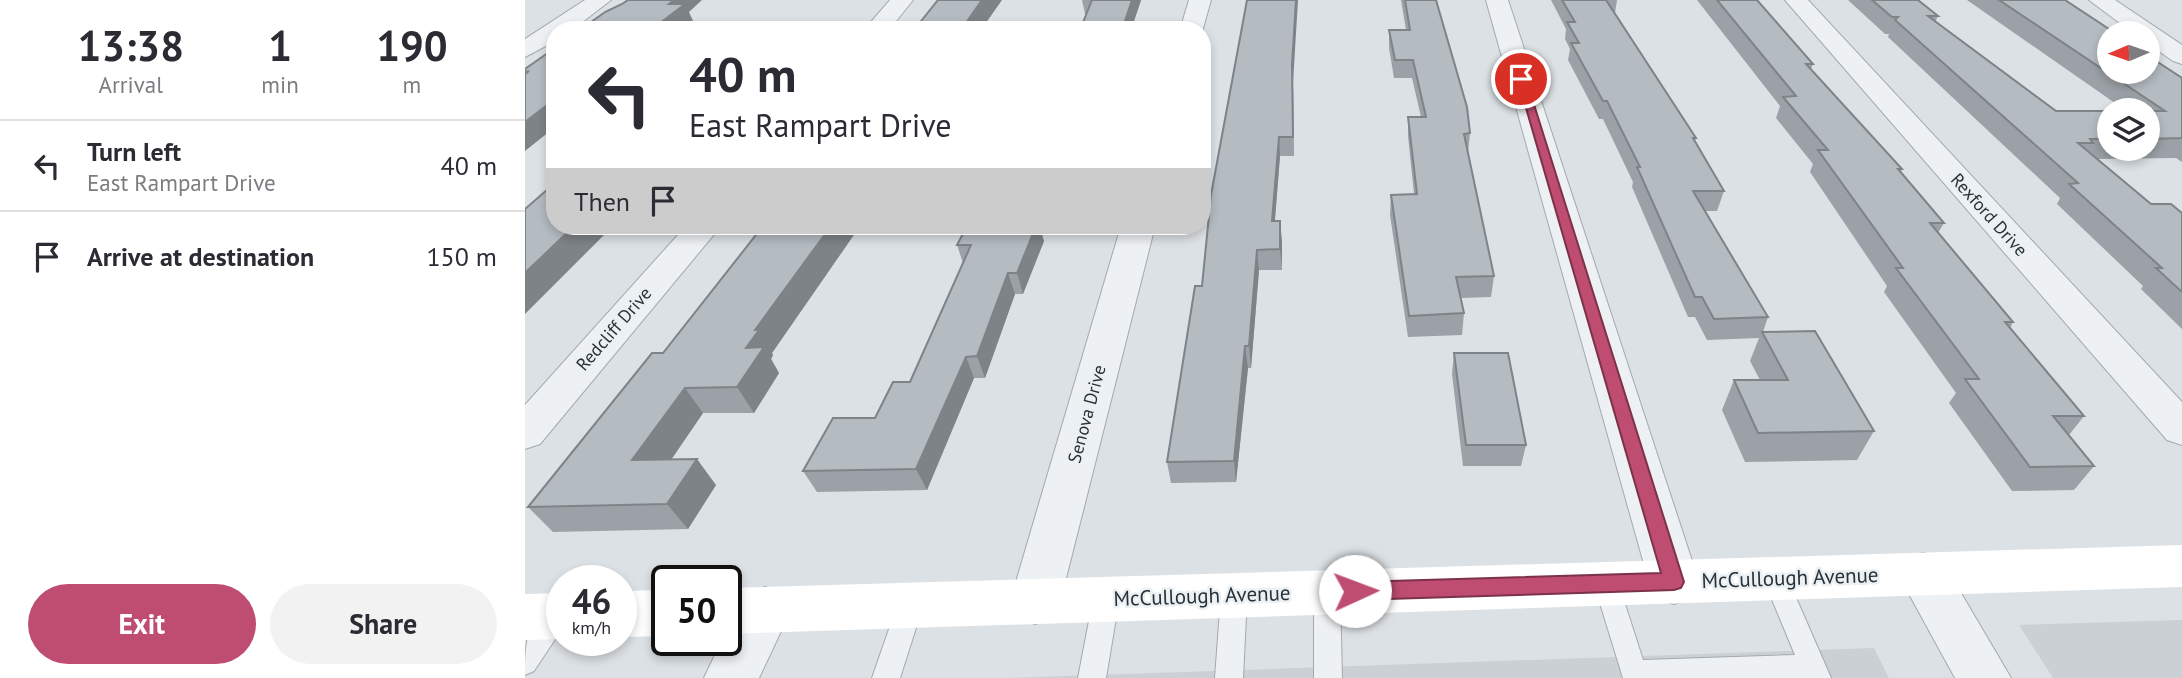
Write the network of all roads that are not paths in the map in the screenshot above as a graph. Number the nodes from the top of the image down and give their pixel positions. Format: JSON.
{"nodes":[{"id":1,"x":600,"y":0,"type":"edge"},
{"id":2,"x":902,"y":0,"type":"edge"},
{"id":3,"x":1200,"y":0,"type":"edge"},
{"id":4,"x":1497,"y":0,"type":"edge"},
{"id":5,"x":1796,"y":0,"type":"edge"},
{"id":6,"x":2100,"y":0,"type":"edge"},
{"id":7,"x":568,"y":21,"type":"edge"},
{"id":8,"x":884,"y":21,"type":"edge"},
{"id":9,"x":1194,"y":21,"type":"edge"},
{"id":10,"x":546,"y":36,"type":"edge"},
{"id":11,"x":525,"y":50,"type":"edge"},
{"id":12,"x":2182,"y":55,"type":"edge"},
{"id":13,"x":696,"y":235,"type":"edge"},
{"id":14,"x":1136,"y":235,"type":"edge"},
{"id":15,"x":2182,"y":429,"type":"edge"},
{"id":16,"x":525,"y":433,"type":"edge"},
{"id":17,"x":2182,"y":566,"type":"edge"},
{"id":18,"x":1923,"y":574,"type":"junction"},
{"id":19,"x":1775,"y":578,"type":"junction"},
{"id":20,"x":1674,"y":582,"type":"junction"},
{"id":21,"x":1607,"y":584,"type":"junction"},
{"id":22,"x":1327,"y":592,"type":"junction"},
{"id":23,"x":1234,"y":596,"type":"junction"},
{"id":24,"x":1106,"y":600,"type":"junction"},
{"id":25,"x":1035,"y":602,"type":"junction"},
{"id":26,"x":910,"y":606,"type":"junction"},
{"id":27,"x":746,"y":611,"type":"edge"},
{"id":28,"x":546,"y":619,"type":"edge"},
{"id":29,"x":525,"y":662,"type":"edge"},
{"id":30,"x":1816,"y":672,"type":"edge"},
{"id":31,"x":731,"y":678,"type":"edge"},
{"id":32,"x":886,"y":678,"type":"edge"},
{"id":33,"x":1092,"y":678,"type":"edge"},
{"id":34,"x":1229,"y":678,"type":"edge"},
{"id":35,"x":1328,"y":678,"type":"edge"},
{"id":36,"x":1984,"y":678,"type":"edge"}],
"edges":[{"from":1,"to":7,"type":"street"},
{"from":2,"to":8,"type":"street"},
{"from":3,"to":9,"type":"street"},
{"from":4,"to":20,"type":"street"},
{"from":5,"to":15,"type":"street","name":"Rexford Drive"},
{"from":6,"to":12,"type":"street"},
{"from":10,"to":11,"type":"street"},
{"from":13,"to":16,"type":"street","name":"Redcliff Drive"},
{"from":14,"to":25,"type":"street","name":"Senova Drive"},
{"from":17,"to":18,"type":"main road","name":"McCullough Avenue"},
{"from":18,"to":19,"type":"main road","name":"McCullough Avenue"},
{"from":18,"to":36,"type":"street"},
{"from":19,"to":20,"type":"main road","name":"McCullough Avenue"},
{"from":19,"to":30,"type":"lane"},
{"from":20,"to":21,"type":"main road","name":"McCullough Avenue"},
{"from":21,"to":22,"type":"main road","name":"McCullough Avenue"},
{"from":21,"to":30,"type":"lane"},
{"from":22,"to":23,"type":"main road","name":"McCullough Avenue"},
{"from":22,"to":35,"type":"lane"},
{"from":23,"to":24,"type":"main road","name":"McCullough Avenue"},
{"from":23,"to":34,"type":"lane"},
{"from":24,"to":25,"type":"main road","name":"McCullough Avenue"},
{"from":24,"to":33,"type":"lane"},
{"from":25,"to":26,"type":"main road","name":"McCullough Avenue"},
{"from":26,"to":27,"type":"main road","name":"McCullough Avenue"},
{"from":26,"to":32,"type":"lane"},
{"from":27,"to":31,"type":"street"},
{"from":28,"to":29,"type":"lane"}]}
